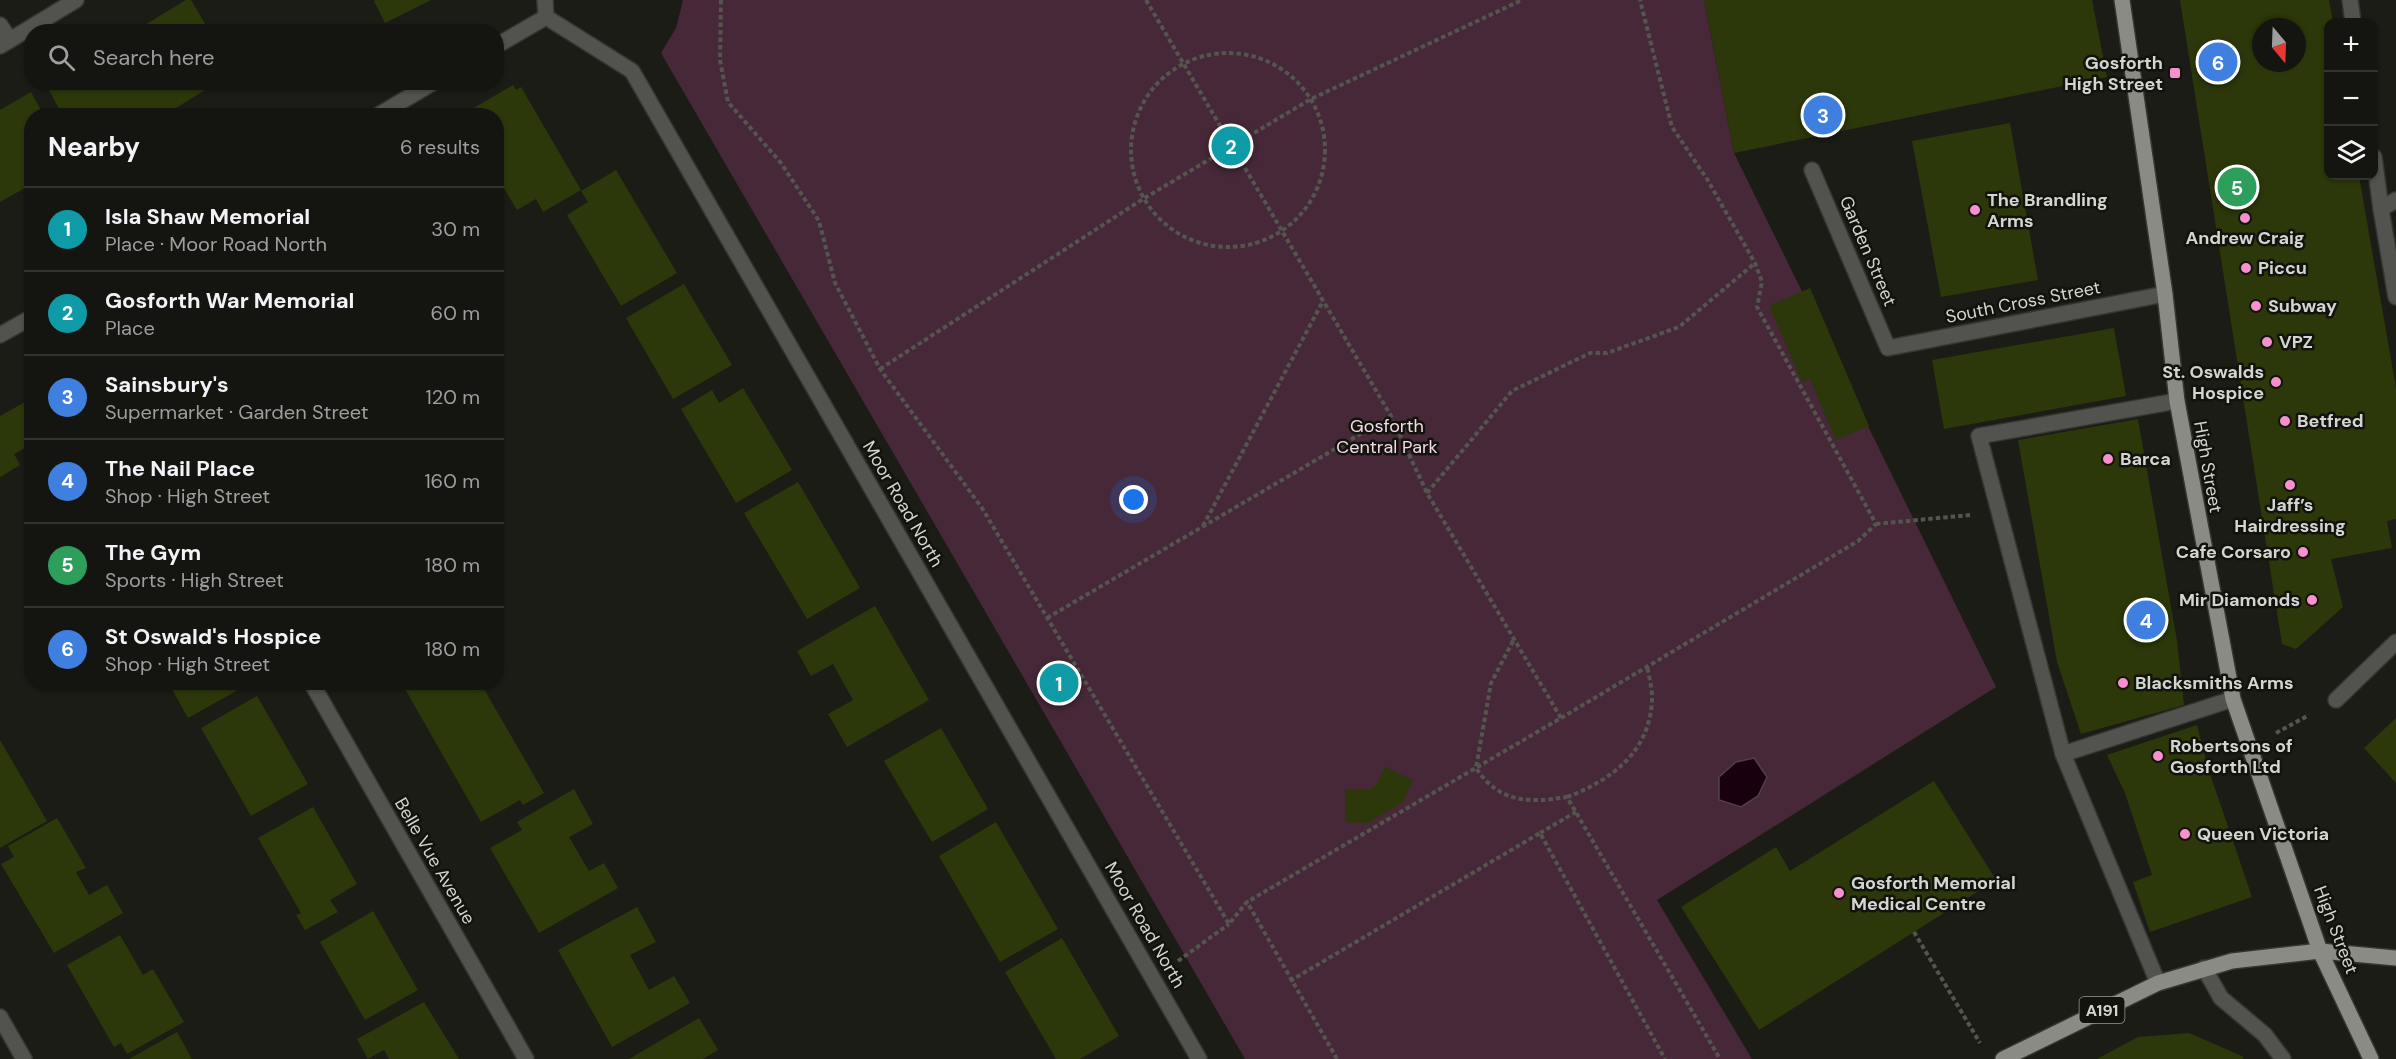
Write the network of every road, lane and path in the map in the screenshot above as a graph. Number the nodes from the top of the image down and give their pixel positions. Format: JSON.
{"nodes":[{"id":1,"x":76,"y":0,"type":"edge"},
{"id":2,"x":545,"y":0,"type":"edge"},
{"id":3,"x":721,"y":0,"type":"edge"},
{"id":4,"x":1146,"y":0,"type":"edge"},
{"id":5,"x":1522,"y":0,"type":"edge"},
{"id":6,"x":1641,"y":0,"type":"edge"},
{"id":7,"x":2122,"y":0,"type":"edge"},
{"id":8,"x":2350,"y":0,"type":"edge"},
{"id":9,"x":546,"y":17,"type":"junction"},
{"id":10,"x":2353,"y":18,"type":"edge"},
{"id":11,"x":36,"y":24,"type":"edge"},
{"id":12,"x":0,"y":25,"type":"edge"},
{"id":13,"x":24,"y":31,"type":"edge"},
{"id":14,"x":504,"y":41,"type":"edge"},
{"id":15,"x":5,"y":43,"type":"edge"},
{"id":16,"x":1183,"y":63,"type":"junction"},
{"id":17,"x":421,"y":90,"type":"edge"},
{"id":18,"x":1311,"y":99,"type":"junction"},
{"id":19,"x":390,"y":108,"type":"edge"},
{"id":20,"x":1231,"y":146,"type":"junction"},
{"id":21,"x":1812,"y":170,"type":"dead end"},
{"id":22,"x":2377,"y":180,"type":"edge"},
{"id":23,"x":1143,"y":199,"type":"junction"},
{"id":24,"x":2396,"y":200,"type":"edge"},
{"id":25,"x":2381,"y":209,"type":"junction"},
{"id":26,"x":1282,"y":231,"type":"junction"},
{"id":27,"x":1755,"y":263,"type":"junction"},
{"id":28,"x":2165,"y":294,"type":"junction"},
{"id":29,"x":2396,"y":297,"type":"edge"},
{"id":30,"x":1323,"y":301,"type":"junction"},
{"id":31,"x":24,"y":322,"type":"edge"},
{"id":32,"x":0,"y":335,"type":"edge"},
{"id":33,"x":1888,"y":348,"type":"joint"},
{"id":34,"x":880,"y":369,"type":"junction"},
{"id":35,"x":2176,"y":401,"type":"junction"},
{"id":36,"x":1391,"y":416,"type":"junction"},
{"id":37,"x":1427,"y":493,"type":"junction"},
{"id":38,"x":1999,"y":512,"type":"junction"},
{"id":39,"x":1876,"y":524,"type":"junction"},
{"id":40,"x":1203,"y":526,"type":"junction"},
{"id":41,"x":1047,"y":618,"type":"junction"},
{"id":42,"x":1514,"y":640,"type":"junction"},
{"id":43,"x":2396,"y":642,"type":"edge"},
{"id":44,"x":1647,"y":666,"type":"junction"},
{"id":45,"x":315,"y":690,"type":"edge"},
{"id":46,"x":2233,"y":699,"type":"junction"},
{"id":47,"x":2336,"y":700,"type":"joint"},
{"id":48,"x":1561,"y":718,"type":"junction"},
{"id":49,"x":2249,"y":748,"type":"junction"},
{"id":50,"x":2063,"y":754,"type":"junction"},
{"id":51,"x":1476,"y":768,"type":"junction"},
{"id":52,"x":1568,"y":797,"type":"junction"},
{"id":53,"x":1576,"y":812,"type":"junction"},
{"id":54,"x":1540,"y":833,"type":"junction"},
{"id":55,"x":1247,"y":902,"type":"junction"},
{"id":56,"x":1228,"y":924,"type":"junction"},
{"id":57,"x":1914,"y":932,"type":"dead end"},
{"id":58,"x":2320,"y":951,"type":"junction"},
{"id":59,"x":2396,"y":958,"type":"edge"},
{"id":60,"x":2204,"y":968,"type":"junction"},
{"id":61,"x":1154,"y":979,"type":"junction"},
{"id":62,"x":1290,"y":981,"type":"junction"},
{"id":63,"x":2158,"y":982,"type":"junction"},
{"id":64,"x":0,"y":1017,"type":"edge"},
{"id":65,"x":1984,"y":1050,"type":"dead end"},
{"id":66,"x":24,"y":1059,"type":"edge"},
{"id":67,"x":526,"y":1059,"type":"edge"},
{"id":68,"x":1199,"y":1059,"type":"edge"},
{"id":69,"x":1337,"y":1059,"type":"edge"},
{"id":70,"x":1665,"y":1059,"type":"edge"},
{"id":71,"x":1720,"y":1059,"type":"edge"},
{"id":72,"x":2003,"y":1059,"type":"edge"},
{"id":73,"x":2283,"y":1059,"type":"edge"},
{"id":74,"x":2371,"y":1059,"type":"edge"}],
"edges":[{"from":1,"to":11,"type":"street"},
{"from":2,"to":9,"type":"street"},
{"from":3,"to":34,"type":"path"},
{"from":4,"to":16,"type":"path"},
{"from":5,"to":18,"type":"path"},
{"from":6,"to":27,"type":"path"},
{"from":7,"to":28,"type":"main road","name":"High Street"},
{"from":8,"to":10,"type":"street"},
{"from":9,"to":14,"type":"street"},
{"from":9,"to":61,"type":"street","name":"Moor Road North"},
{"from":12,"to":15,"type":"street"},
{"from":13,"to":15,"type":"street"},
{"from":16,"to":18,"type":"path"},
{"from":16,"to":20,"type":"path"},
{"from":16,"to":23,"type":"path"},
{"from":17,"to":19,"type":"street"},
{"from":18,"to":20,"type":"path"},
{"from":18,"to":26,"type":"path"},
{"from":20,"to":23,"type":"path"},
{"from":20,"to":26,"type":"path"},
{"from":21,"to":33,"type":"street","name":"Garden Street"},
{"from":22,"to":25,"type":"street"},
{"from":23,"to":26,"type":"path"},
{"from":23,"to":34,"type":"path"},
{"from":24,"to":25,"type":"street"},
{"from":25,"to":29,"type":"street"},
{"from":26,"to":30,"type":"path"},
{"from":27,"to":37,"type":"path"},
{"from":27,"to":39,"type":"path"},
{"from":28,"to":33,"type":"street","name":"South Cross Street"},
{"from":28,"to":35,"type":"main road","name":"High Street"},
{"from":30,"to":36,"type":"path"},
{"from":30,"to":40,"type":"path"},
{"from":31,"to":32,"type":"street"},
{"from":34,"to":41,"type":"path"},
{"from":35,"to":38,"type":"street"},
{"from":35,"to":46,"type":"main road","name":"High Street"},
{"from":36,"to":37,"type":"path"},
{"from":36,"to":40,"type":"path"},
{"from":37,"to":42,"type":"path"},
{"from":38,"to":39,"type":"path"},
{"from":38,"to":50,"type":"street"},
{"from":39,"to":44,"type":"path"},
{"from":40,"to":41,"type":"path"},
{"from":41,"to":56,"type":"path"},
{"from":42,"to":48,"type":"path"},
{"from":42,"to":51,"type":"path"},
{"from":43,"to":47,"type":"street"},
{"from":44,"to":48,"type":"path"},
{"from":44,"to":52,"type":"path"},
{"from":45,"to":67,"type":"street","name":"Belle Vue Avenue"},
{"from":46,"to":49,"type":"main road","name":"High Street"},
{"from":46,"to":50,"type":"street"},
{"from":47,"to":49,"type":"path"},
{"from":48,"to":51,"type":"path"},
{"from":49,"to":58,"type":"main road","name":"High Street"},
{"from":50,"to":63,"type":"street"},
{"from":51,"to":52,"type":"path"},
{"from":51,"to":55,"type":"path"},
{"from":52,"to":53,"type":"path"},
{"from":53,"to":54,"type":"path"},
{"from":53,"to":71,"type":"path"},
{"from":54,"to":62,"type":"path"},
{"from":54,"to":70,"type":"path"},
{"from":55,"to":56,"type":"path"},
{"from":55,"to":62,"type":"path"},
{"from":56,"to":61,"type":"path"},
{"from":57,"to":65,"type":"path"},
{"from":58,"to":59,"type":"main road","number":"A191"},
{"from":58,"to":60,"type":"main road","number":"A191"},
{"from":58,"to":74,"type":"main road","name":"High Street"},
{"from":60,"to":63,"type":"main road","number":"A191"},
{"from":60,"to":73,"type":"street"},
{"from":61,"to":68,"type":"street","name":"Moor Road North"},
{"from":62,"to":69,"type":"path"},
{"from":63,"to":72,"type":"main road","number":"A191"},
{"from":64,"to":66,"type":"street"}]}
